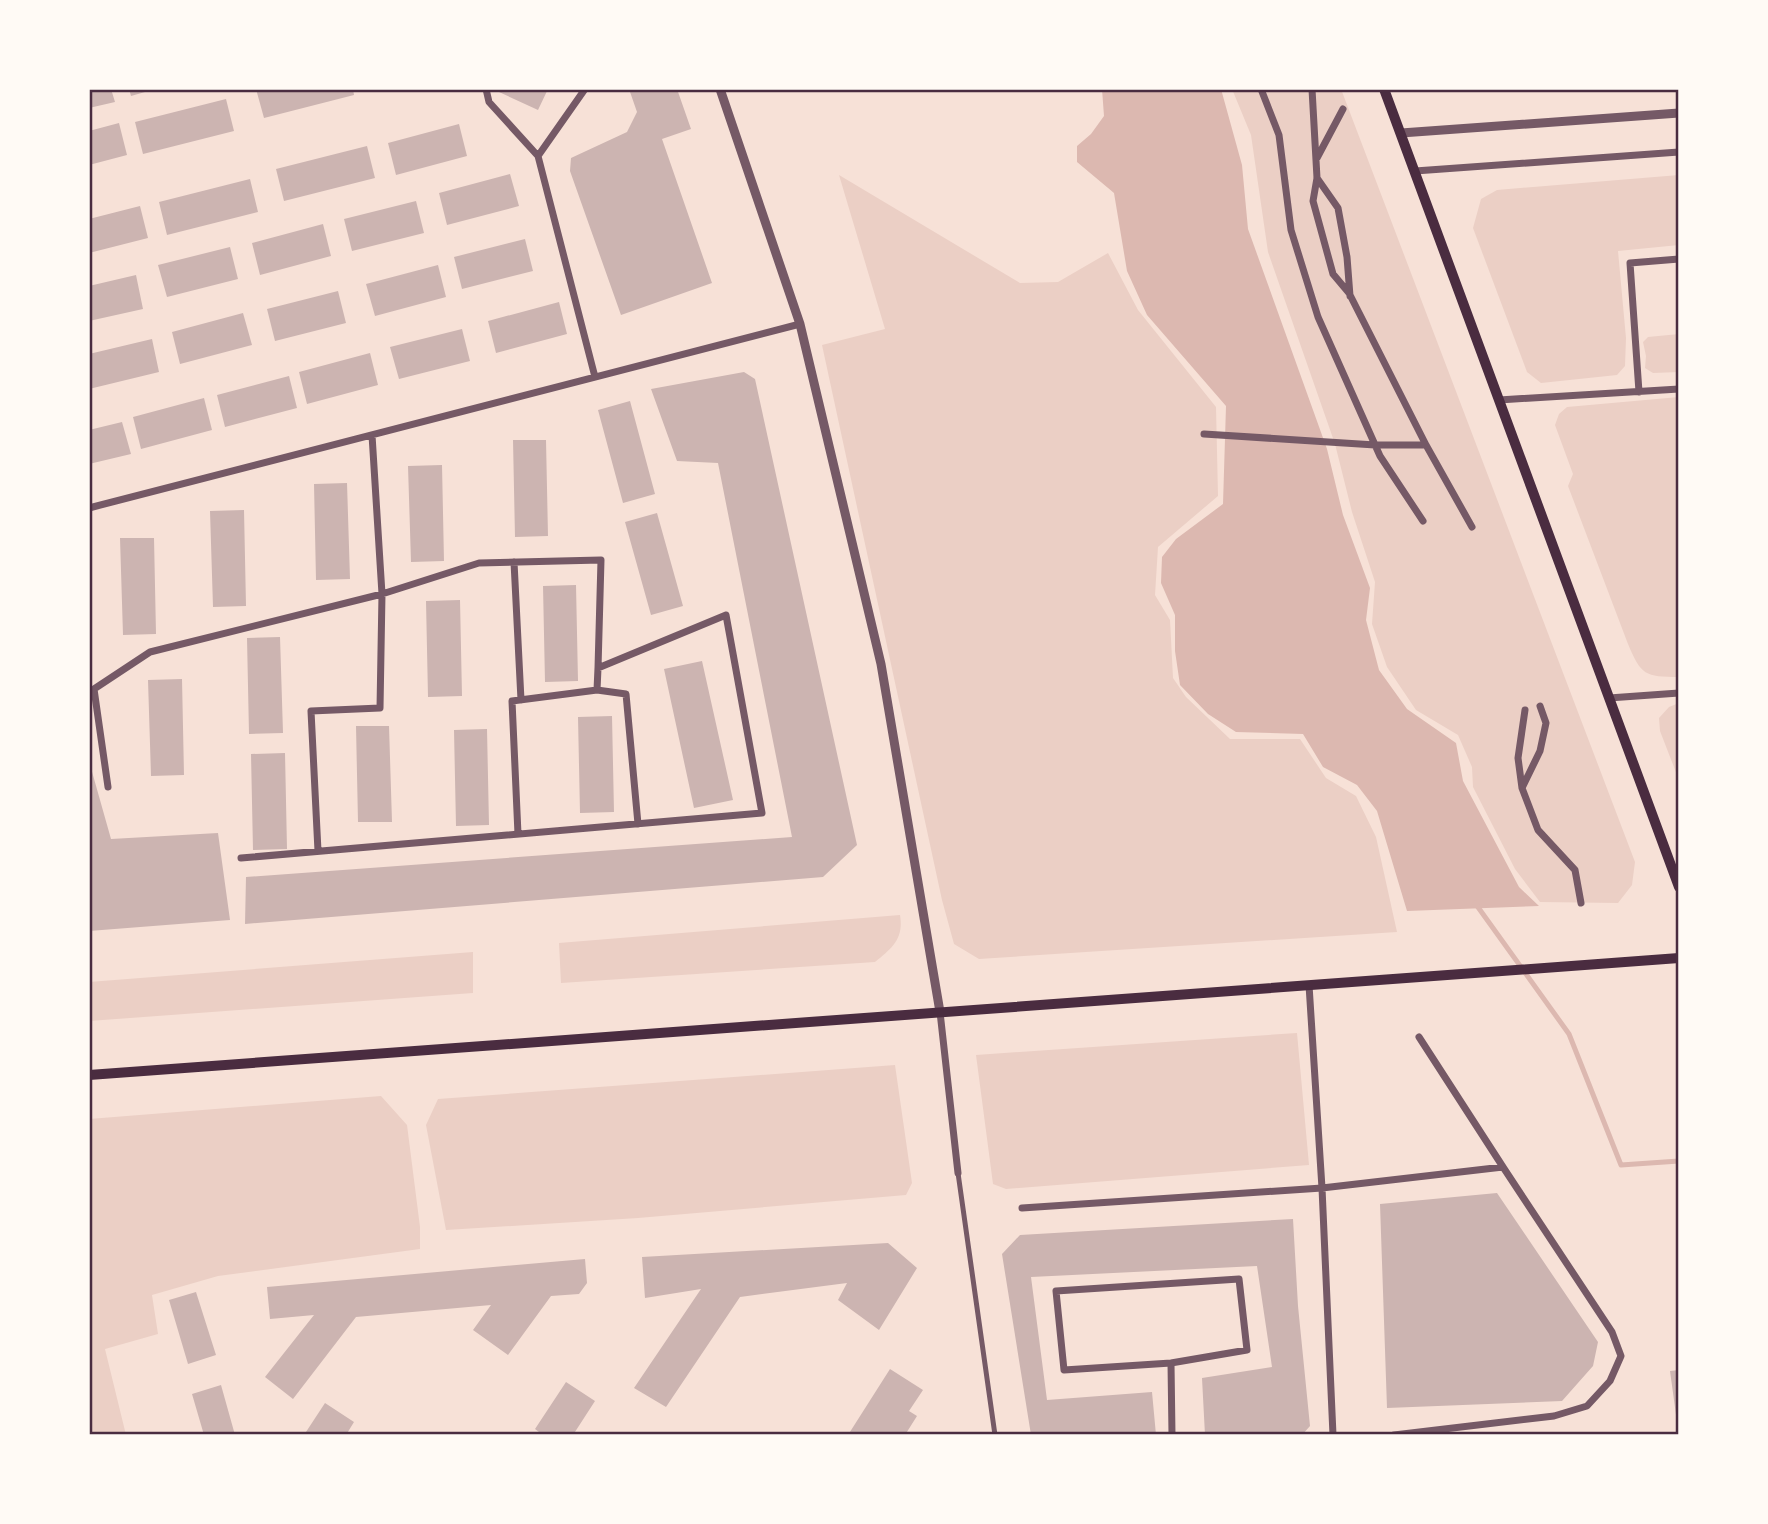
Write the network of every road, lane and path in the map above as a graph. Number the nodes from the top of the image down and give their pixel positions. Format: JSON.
{"nodes":[{"id":1,"x":485,"y":89,"type":"edge"},
{"id":2,"x":585,"y":89,"type":"edge"},
{"id":3,"x":720,"y":89,"type":"edge"},
{"id":4,"x":1261,"y":89,"type":"edge"},
{"id":5,"x":1312,"y":89,"type":"edge"},
{"id":6,"x":1384,"y":89,"type":"edge"},
{"id":7,"x":1342,"y":109,"type":"dead end"},
{"id":8,"x":1679,"y":113,"type":"edge"},
{"id":9,"x":1401,"y":133,"type":"junction"},
{"id":10,"x":1679,"y":152,"type":"edge"},
{"id":11,"x":538,"y":156,"type":"junction"},
{"id":12,"x":1316,"y":161,"type":"junction"},
{"id":13,"x":1415,"y":171,"type":"junction"},
{"id":14,"x":1317,"y":178,"type":"junction"},
{"id":15,"x":1679,"y":259,"type":"edge"},
{"id":16,"x":1350,"y":297,"type":"junction"},
{"id":17,"x":800,"y":324,"type":"junction"},
{"id":18,"x":595,"y":377,"type":"junction"},
{"id":19,"x":1679,"y":389,"type":"edge"},
{"id":20,"x":1639,"y":391,"type":"junction"},
{"id":21,"x":1499,"y":400,"type":"junction"},
{"id":22,"x":1204,"y":434,"type":"dead end"},
{"id":23,"x":372,"y":435,"type":"junction"},
{"id":24,"x":1375,"y":445,"type":"junction"},
{"id":25,"x":1426,"y":445,"type":"junction"},
{"id":26,"x":89,"y":508,"type":"edge"},
{"id":27,"x":1423,"y":521,"type":"dead end"},
{"id":28,"x":1472,"y":527,"type":"dead end"},
{"id":29,"x":514,"y":562,"type":"junction"},
{"id":30,"x":382,"y":594,"type":"junction"},
{"id":31,"x":598,"y":668,"type":"junction"},
{"id":32,"x":597,"y":690,"type":"junction"},
{"id":33,"x":1679,"y":693,"type":"edge"},
{"id":34,"x":1609,"y":698,"type":"junction"},
{"id":35,"x":521,"y":700,"type":"junction"},
{"id":36,"x":1540,"y":706,"type":"dead end"},
{"id":37,"x":1525,"y":710,"type":"dead end"},
{"id":38,"x":108,"y":788,"type":"dead end"},
{"id":39,"x":1522,"y":788,"type":"junction"},
{"id":40,"x":638,"y":824,"type":"junction"},
{"id":41,"x":518,"y":834,"type":"junction"},
{"id":42,"x":318,"y":851,"type":"junction"},
{"id":43,"x":241,"y":858,"type":"dead end"},
{"id":44,"x":1679,"y":887,"type":"edge"},
{"id":45,"x":1581,"y":903,"type":"dead end"},
{"id":46,"x":1679,"y":958,"type":"edge"},
{"id":47,"x":1310,"y":985,"type":"junction"},
{"id":48,"x":940,"y":1012,"type":"junction"},
{"id":49,"x":1419,"y":1037,"type":"dead end"},
{"id":50,"x":89,"y":1075,"type":"edge"},
{"id":51,"x":1503,"y":1167,"type":"junction"},
{"id":52,"x":958,"y":1173,"type":"joint"},
{"id":53,"x":1322,"y":1188,"type":"junction"},
{"id":54,"x":1022,"y":1208,"type":"dead end"},
{"id":55,"x":1171,"y":1363,"type":"junction"},
{"id":56,"x":995,"y":1435,"type":"edge"},
{"id":57,"x":1172,"y":1435,"type":"edge"},
{"id":58,"x":1333,"y":1435,"type":"edge"},
{"id":59,"x":1394,"y":1435,"type":"edge"}],
"edges":[{"from":1,"to":11,"type":"street"},
{"from":2,"to":11,"type":"street"},
{"from":3,"to":17,"type":"street"},
{"from":4,"to":24,"type":"street"},
{"from":5,"to":12,"type":"street"},
{"from":6,"to":9,"type":"main road"},
{"from":7,"to":12,"type":"street"},
{"from":8,"to":9,"type":"street"},
{"from":9,"to":13,"type":"main road"},
{"from":10,"to":13,"type":"street"},
{"from":11,"to":18,"type":"street"},
{"from":12,"to":14,"type":"street"},
{"from":13,"to":21,"type":"main road"},
{"from":14,"to":16,"type":"street"},
{"from":14,"to":16,"type":"street"},
{"from":15,"to":20,"type":"street"},
{"from":16,"to":25,"type":"street"},
{"from":17,"to":18,"type":"street"},
{"from":17,"to":48,"type":"street"},
{"from":18,"to":23,"type":"street"},
{"from":19,"to":20,"type":"street"},
{"from":20,"to":21,"type":"street"},
{"from":21,"to":34,"type":"main road"},
{"from":22,"to":24,"type":"street"},
{"from":23,"to":26,"type":"street"},
{"from":23,"to":30,"type":"street"},
{"from":24,"to":25,"type":"street"},
{"from":24,"to":27,"type":"street"},
{"from":25,"to":28,"type":"street"},
{"from":29,"to":30,"type":"street"},
{"from":29,"to":31,"type":"street"},
{"from":29,"to":35,"type":"street"},
{"from":30,"to":38,"type":"street"},
{"from":30,"to":42,"type":"street"},
{"from":31,"to":32,"type":"street"},
{"from":31,"to":40,"type":"street"},
{"from":32,"to":35,"type":"street"},
{"from":32,"to":40,"type":"street"},
{"from":33,"to":34,"type":"street"},
{"from":34,"to":44,"type":"main road"},
{"from":35,"to":41,"type":"street"},
{"from":36,"to":39,"type":"street"},
{"from":37,"to":39,"type":"street"},
{"from":39,"to":45,"type":"street"},
{"from":40,"to":41,"type":"street"},
{"from":41,"to":42,"type":"street"},
{"from":42,"to":43,"type":"street"},
{"from":46,"to":47,"type":"main road"},
{"from":47,"to":48,"type":"main road"},
{"from":47,"to":53,"type":"street"},
{"from":48,"to":50,"type":"main road"},
{"from":48,"to":52,"type":"street"},
{"from":49,"to":51,"type":"street"},
{"from":51,"to":53,"type":"street"},
{"from":51,"to":59,"type":"street"},
{"from":52,"to":56,"type":"street"},
{"from":53,"to":54,"type":"street"},
{"from":53,"to":58,"type":"street"},
{"from":55,"to":55,"type":"street"},
{"from":55,"to":57,"type":"street"}]}
